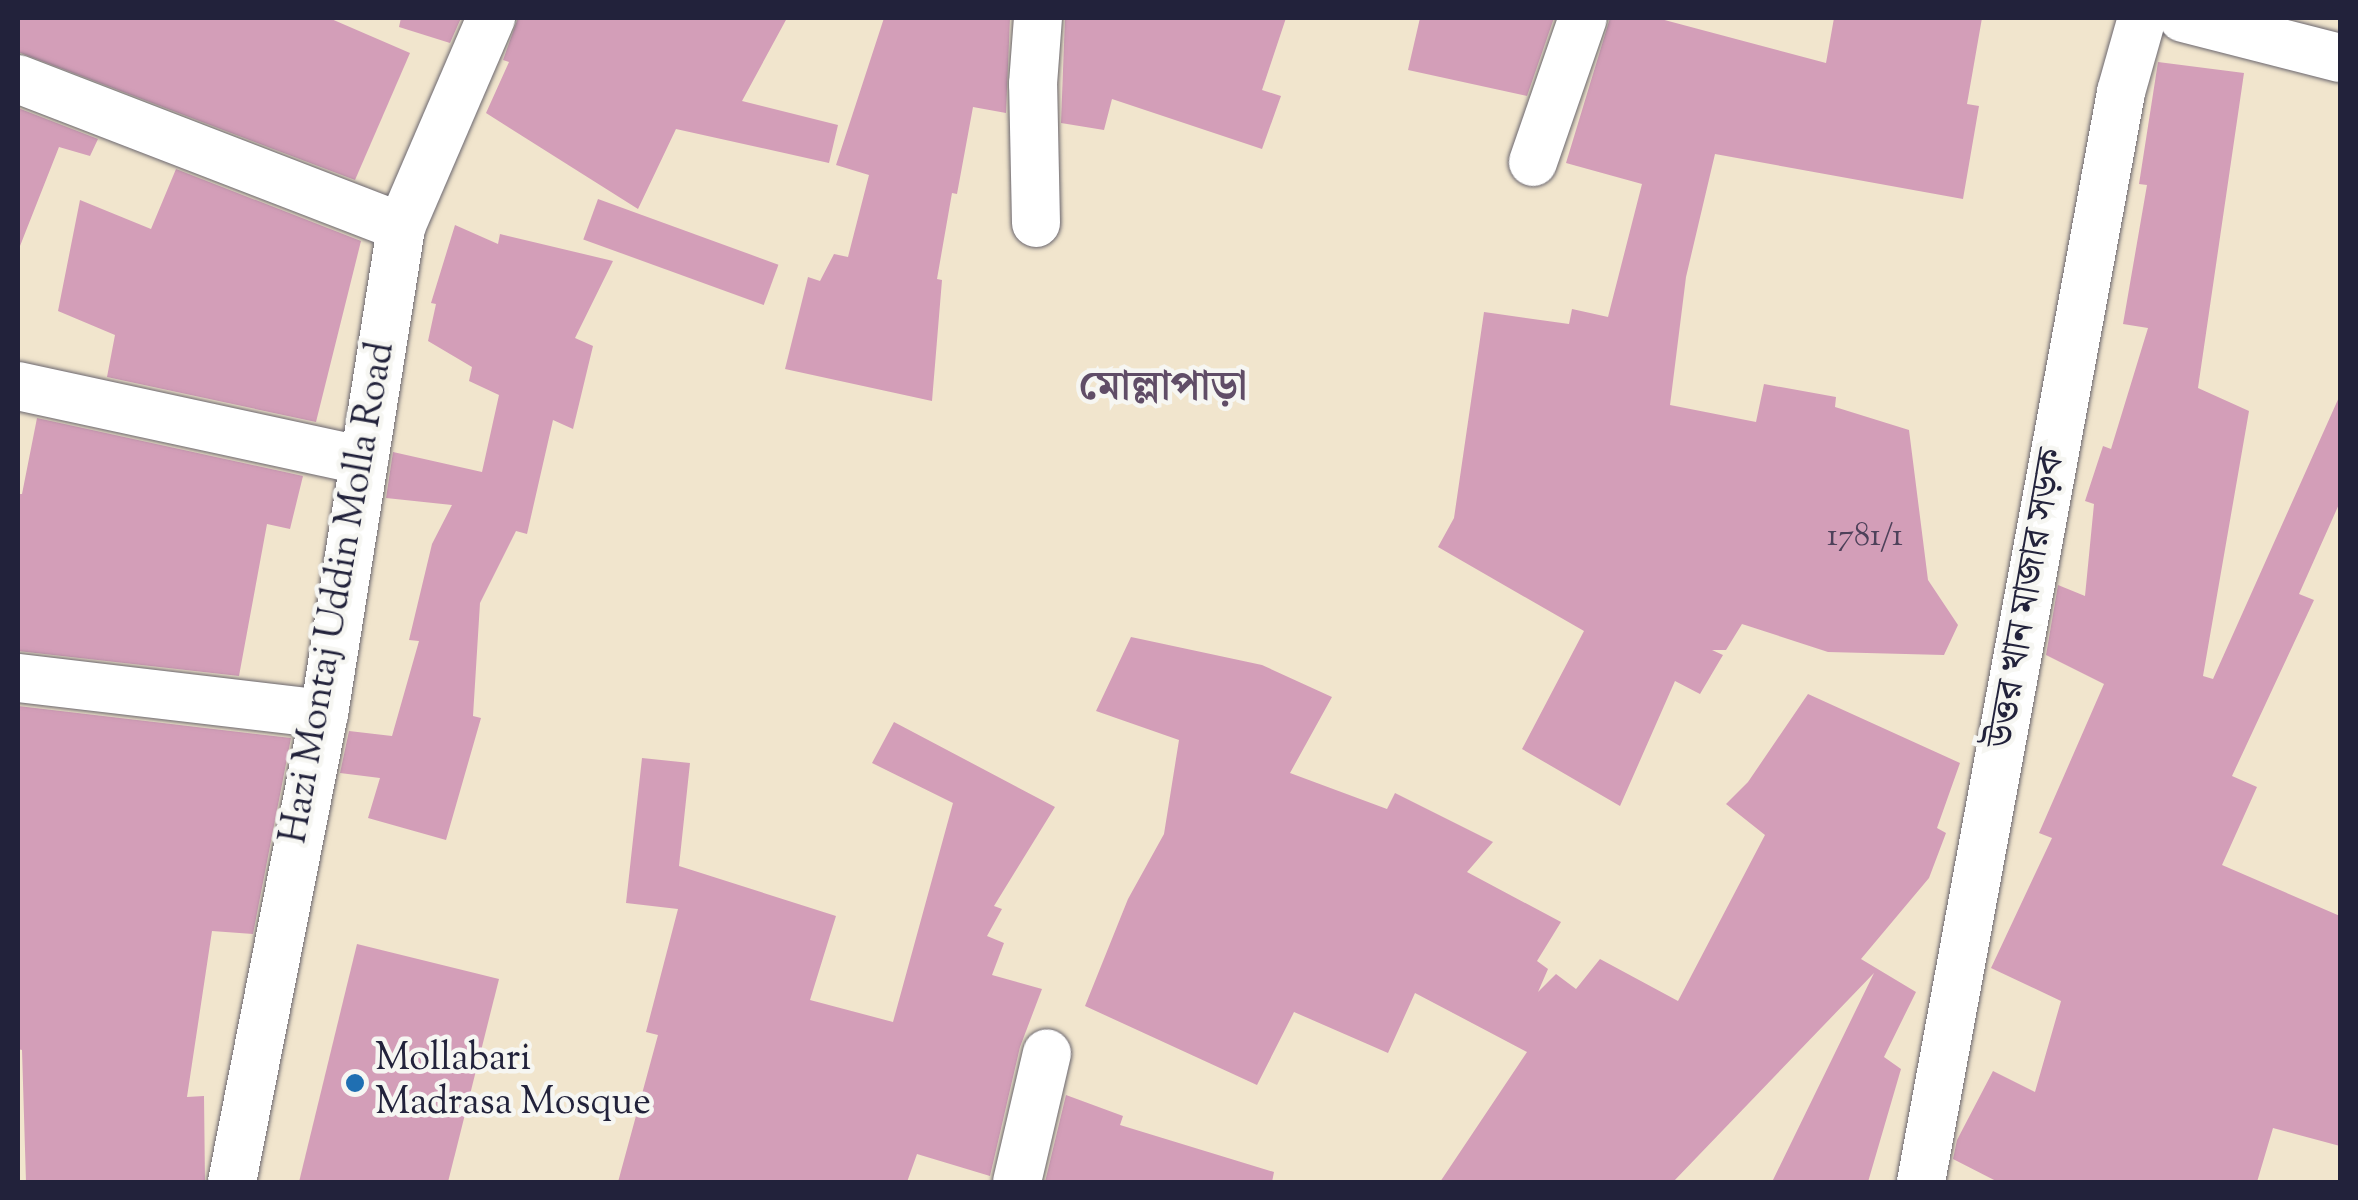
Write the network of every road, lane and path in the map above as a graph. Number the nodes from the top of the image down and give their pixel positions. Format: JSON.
{"nodes":[{"id":1,"x":492,"y":18,"type":"edge"},
{"id":2,"x":1038,"y":18,"type":"edge"},
{"id":3,"x":1583,"y":18,"type":"edge"},
{"id":4,"x":2142,"y":18,"type":"edge"},
{"id":5,"x":2184,"y":18,"type":"edge"},
{"id":6,"x":2340,"y":58,"type":"edge"},
{"id":7,"x":18,"y":79,"type":"edge"},
{"id":8,"x":1534,"y":162,"type":"dead end"},
{"id":9,"x":1036,"y":223,"type":"dead end"},
{"id":10,"x":401,"y":227,"type":"junction"},
{"id":11,"x":18,"y":386,"type":"edge"},
{"id":12,"x":364,"y":461,"type":"junction"},
{"id":13,"x":18,"y":678,"type":"edge"},
{"id":14,"x":324,"y":714,"type":"junction"},
{"id":15,"x":1047,"y":1053,"type":"dead end"},
{"id":16,"x":232,"y":1182,"type":"edge"},
{"id":17,"x":1017,"y":1182,"type":"edge"},
{"id":18,"x":1921,"y":1182,"type":"edge"}],
"edges":[{"from":1,"to":10,"type":"street","name":"Hazi Montaj Uddin Molla Road"},
{"from":2,"to":9,"type":"street"},
{"from":3,"to":8,"type":"street"},
{"from":4,"to":18,"type":"street","name":"উত্তর খান মাজার সড়ক"},
{"from":5,"to":6,"type":"street"},
{"from":7,"to":10,"type":"street"},
{"from":10,"to":12,"type":"street","name":"Hazi Montaj Uddin Molla Road"},
{"from":11,"to":12,"type":"street"},
{"from":12,"to":14,"type":"street","name":"Hazi Montaj Uddin Molla Road"},
{"from":13,"to":14,"type":"street"},
{"from":14,"to":16,"type":"street","name":"Hazi Montaj Uddin Molla Road"},
{"from":15,"to":17,"type":"street"}]}
